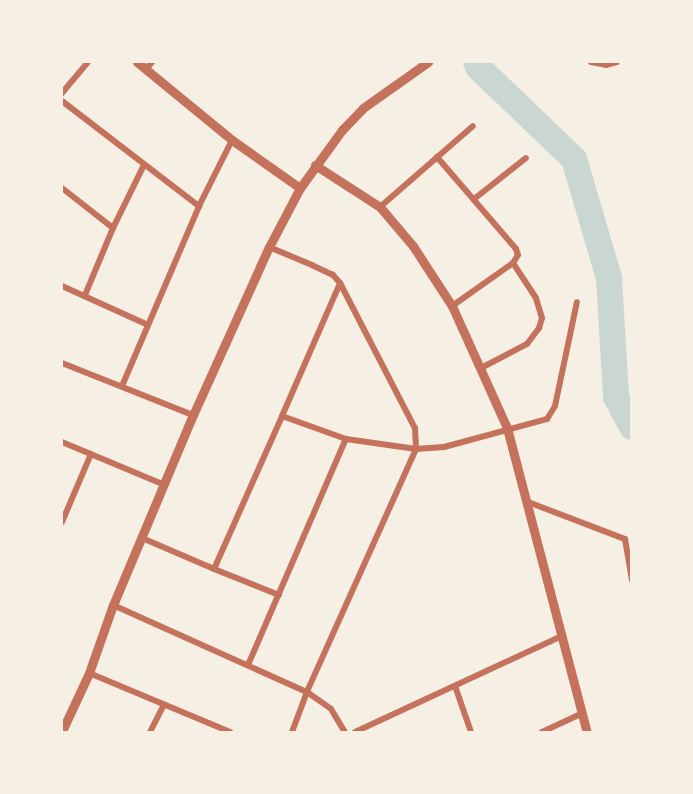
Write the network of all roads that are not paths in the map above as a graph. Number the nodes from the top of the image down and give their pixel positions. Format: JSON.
{"nodes":[{"id":1,"x":88,"y":62,"type":"edge"},
{"id":2,"x":137,"y":62,"type":"edge"},
{"id":3,"x":428,"y":62,"type":"edge"},
{"id":4,"x":591,"y":62,"type":"edge"},
{"id":5,"x":617,"y":62,"type":"edge"},
{"id":6,"x":149,"y":65,"type":"edge"},
{"id":7,"x":62,"y":93,"type":"edge"},
{"id":8,"x":62,"y":101,"type":"edge"},
{"id":9,"x":473,"y":126,"type":"dead end"},
{"id":10,"x":232,"y":140,"type":"junction"},
{"id":11,"x":437,"y":157,"type":"junction"},
{"id":12,"x":526,"y":158,"type":"dead end"},
{"id":13,"x":144,"y":165,"type":"junction"},
{"id":14,"x":315,"y":165,"type":"junction"},
{"id":15,"x":62,"y":188,"type":"edge"},
{"id":16,"x":300,"y":188,"type":"junction"},
{"id":17,"x":474,"y":199,"type":"junction"},
{"id":18,"x":199,"y":206,"type":"junction"},
{"id":19,"x":380,"y":207,"type":"junction"},
{"id":20,"x":113,"y":228,"type":"junction"},
{"id":21,"x":269,"y":247,"type":"junction"},
{"id":22,"x":513,"y":263,"type":"junction"},
{"id":23,"x":340,"y":283,"type":"junction"},
{"id":24,"x":62,"y":286,"type":"edge"},
{"id":25,"x":85,"y":295,"type":"junction"},
{"id":26,"x":577,"y":302,"type":"dead end"},
{"id":27,"x":452,"y":306,"type":"junction"},
{"id":28,"x":148,"y":325,"type":"junction"},
{"id":29,"x":62,"y":363,"type":"edge"},
{"id":30,"x":481,"y":368,"type":"junction"},
{"id":31,"x":122,"y":386,"type":"junction"},
{"id":32,"x":193,"y":415,"type":"junction"},
{"id":33,"x":282,"y":416,"type":"junction"},
{"id":34,"x":507,"y":428,"type":"junction"},
{"id":35,"x":346,"y":439,"type":"junction"},
{"id":36,"x":62,"y":442,"type":"edge"},
{"id":37,"x":416,"y":449,"type":"junction"},
{"id":38,"x":91,"y":454,"type":"junction"},
{"id":39,"x":165,"y":485,"type":"junction"},
{"id":40,"x":528,"y":502,"type":"junction"},
{"id":41,"x":62,"y":519,"type":"edge"},
{"id":42,"x":142,"y":538,"type":"junction"},
{"id":43,"x":628,"y":540,"type":"edge"},
{"id":44,"x":214,"y":568,"type":"junction"},
{"id":45,"x":632,"y":580,"type":"edge"},
{"id":46,"x":279,"y":595,"type":"junction"},
{"id":47,"x":113,"y":605,"type":"junction"},
{"id":48,"x":562,"y":636,"type":"junction"},
{"id":49,"x":248,"y":665,"type":"junction"},
{"id":50,"x":89,"y":673,"type":"junction"},
{"id":51,"x":454,"y":686,"type":"junction"},
{"id":52,"x":307,"y":692,"type":"junction"},
{"id":53,"x":164,"y":705,"type":"junction"},
{"id":54,"x":583,"y":713,"type":"junction"},
{"id":55,"x":62,"y":731,"type":"edge"},
{"id":56,"x":150,"y":732,"type":"edge"},
{"id":57,"x":230,"y":732,"type":"edge"},
{"id":58,"x":292,"y":732,"type":"edge"},
{"id":59,"x":345,"y":732,"type":"edge"},
{"id":60,"x":355,"y":732,"type":"edge"},
{"id":61,"x":471,"y":732,"type":"edge"},
{"id":62,"x":542,"y":732,"type":"edge"},
{"id":63,"x":587,"y":732,"type":"edge"}],
"edges":[{"from":1,"to":7,"type":"street"},
{"from":2,"to":6,"type":"street"},
{"from":3,"to":14,"type":"street"},
{"from":4,"to":5,"type":"street"},
{"from":6,"to":10,"type":"street"},
{"from":8,"to":13,"type":"street"},
{"from":9,"to":11,"type":"street"},
{"from":10,"to":16,"type":"street"},
{"from":10,"to":18,"type":"street"},
{"from":11,"to":17,"type":"street"},
{"from":11,"to":19,"type":"street"},
{"from":12,"to":17,"type":"street"},
{"from":13,"to":18,"type":"street"},
{"from":13,"to":20,"type":"street"},
{"from":14,"to":16,"type":"street"},
{"from":14,"to":19,"type":"street"},
{"from":15,"to":20,"type":"street"},
{"from":16,"to":21,"type":"street"},
{"from":17,"to":22,"type":"street"},
{"from":18,"to":28,"type":"street"},
{"from":19,"to":27,"type":"street"},
{"from":20,"to":25,"type":"street"},
{"from":21,"to":23,"type":"street"},
{"from":21,"to":32,"type":"street"},
{"from":22,"to":27,"type":"street"},
{"from":22,"to":30,"type":"street"},
{"from":23,"to":33,"type":"street"},
{"from":23,"to":37,"type":"street"},
{"from":24,"to":25,"type":"street"},
{"from":25,"to":28,"type":"street"},
{"from":26,"to":34,"type":"street"},
{"from":27,"to":30,"type":"street"},
{"from":28,"to":31,"type":"street"},
{"from":29,"to":31,"type":"street"},
{"from":30,"to":34,"type":"street"},
{"from":31,"to":32,"type":"street"},
{"from":32,"to":39,"type":"street"},
{"from":33,"to":35,"type":"street"},
{"from":33,"to":44,"type":"street"},
{"from":34,"to":37,"type":"street"},
{"from":34,"to":40,"type":"street"},
{"from":35,"to":37,"type":"street"},
{"from":35,"to":46,"type":"street"},
{"from":36,"to":38,"type":"street"},
{"from":37,"to":52,"type":"street"},
{"from":38,"to":39,"type":"street"},
{"from":38,"to":41,"type":"street"},
{"from":39,"to":42,"type":"street"},
{"from":40,"to":43,"type":"street"},
{"from":40,"to":48,"type":"street"},
{"from":42,"to":44,"type":"street"},
{"from":42,"to":47,"type":"street"},
{"from":43,"to":45,"type":"street"},
{"from":44,"to":46,"type":"street"},
{"from":46,"to":49,"type":"street"},
{"from":47,"to":49,"type":"street"},
{"from":47,"to":50,"type":"street"},
{"from":48,"to":51,"type":"street"},
{"from":48,"to":54,"type":"street"},
{"from":49,"to":52,"type":"street"},
{"from":50,"to":53,"type":"street"},
{"from":50,"to":55,"type":"street"},
{"from":51,"to":60,"type":"street"},
{"from":51,"to":61,"type":"street"},
{"from":52,"to":58,"type":"street"},
{"from":52,"to":59,"type":"street"},
{"from":53,"to":56,"type":"street"},
{"from":53,"to":57,"type":"street"},
{"from":54,"to":62,"type":"street"},
{"from":54,"to":63,"type":"street"}]}
